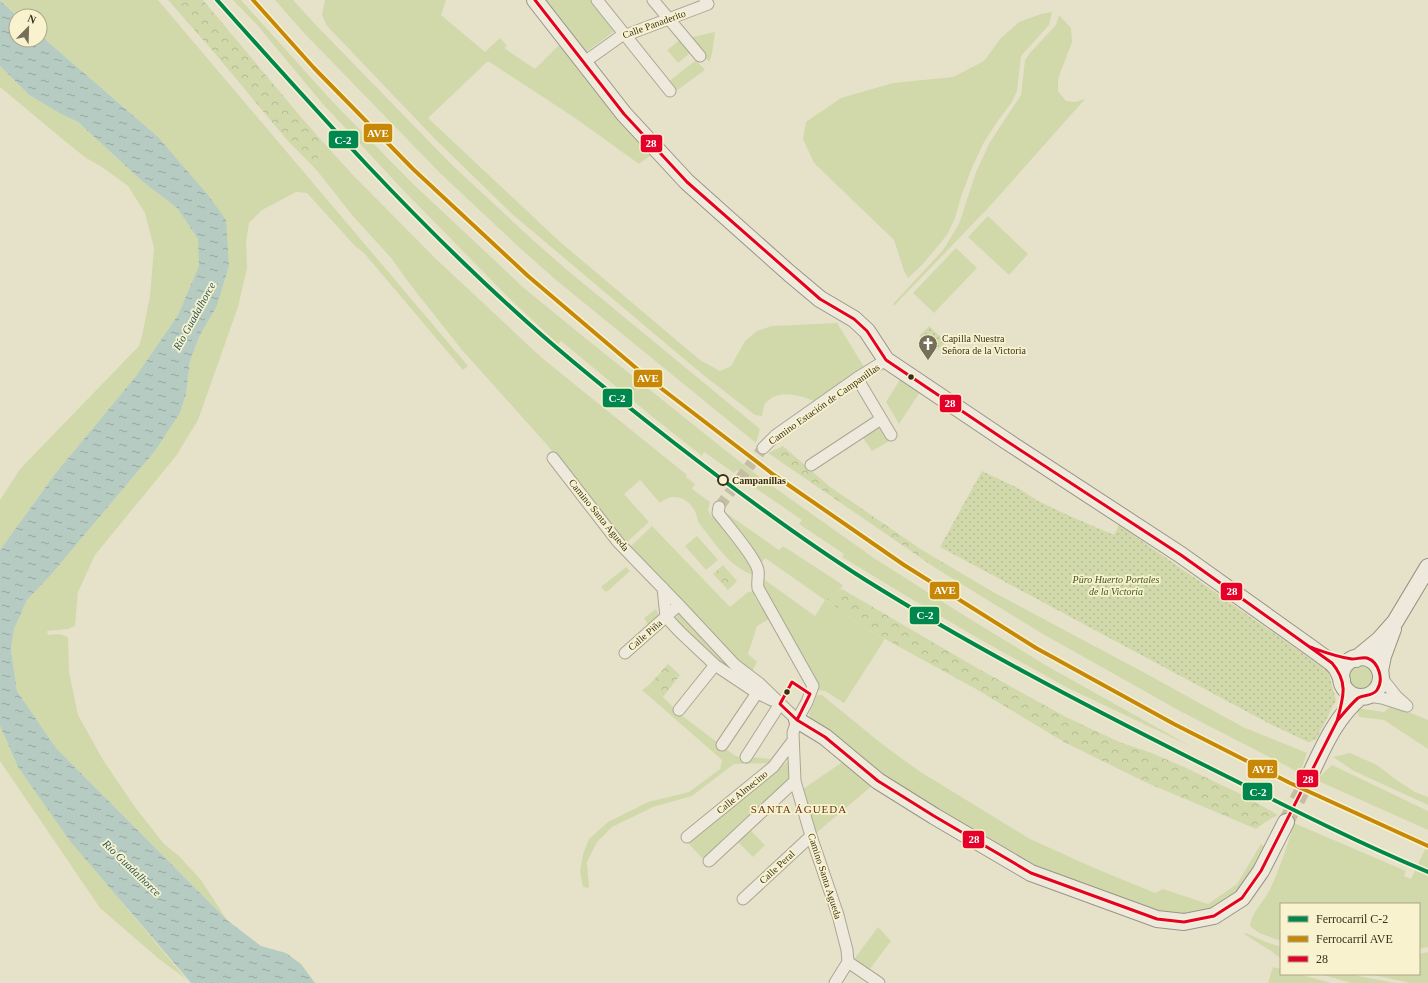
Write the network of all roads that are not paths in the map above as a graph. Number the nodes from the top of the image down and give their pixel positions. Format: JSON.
{"nodes":[{"id":1,"x":535,"y":0,"type":"edge"},
{"id":2,"x":597,"y":0,"type":"edge"},
{"id":3,"x":653,"y":0,"type":"edge"},
{"id":4,"x":707,"y":2,"type":"edge"},
{"id":5,"x":669,"y":19,"type":"junction"},
{"id":6,"x":625,"y":35,"type":"junction"},
{"id":7,"x":700,"y":56,"type":"dead end"},
{"id":8,"x":583,"y":63,"type":"junction"},
{"id":9,"x":670,"y":90,"type":"dead end"},
{"id":10,"x":886,"y":360,"type":"junction"},
{"id":11,"x":858,"y":378,"type":"junction"},
{"id":12,"x":881,"y":419,"type":"junction"},
{"id":13,"x":891,"y":435,"type":"dead end"},
{"id":14,"x":763,"y":448,"type":"tunnel mouth"},
{"id":15,"x":554,"y":458,"type":"dead end"},
{"id":16,"x":811,"y":465,"type":"dead end"},
{"id":17,"x":719,"y":507,"type":"dead end"},
{"id":18,"x":1428,"y":567,"type":"edge"},
{"id":19,"x":663,"y":588,"type":"junction"},
{"id":20,"x":679,"y":605,"type":"junction"},
{"id":21,"x":666,"y":617,"type":"junction"},
{"id":22,"x":1395,"y":622,"type":"junction"},
{"id":23,"x":1310,"y":647,"type":"junction"},
{"id":24,"x":625,"y":653,"type":"dead end"},
{"id":25,"x":1355,"y":659,"type":"junction"},
{"id":26,"x":714,"y":665,"type":"junction"},
{"id":27,"x":1381,"y":674,"type":"junction"},
{"id":28,"x":1343,"y":683,"type":"junction"},
{"id":29,"x":757,"y":693,"type":"junction"},
{"id":30,"x":1363,"y":697,"type":"junction"},
{"id":31,"x":780,"y":704,"type":"junction"},
{"id":32,"x":679,"y":710,"type":"dead end"},
{"id":33,"x":797,"y":720,"type":"junction"},
{"id":34,"x":1337,"y":721,"type":"junction"},
{"id":35,"x":792,"y":742,"type":"junction"},
{"id":36,"x":722,"y":745,"type":"dead end"},
{"id":37,"x":746,"y":757,"type":"dead end"},
{"id":38,"x":1309,"y":777,"type":"tunnel mouth"},
{"id":39,"x":795,"y":781,"type":"junction"},
{"id":40,"x":1286,"y":822,"type":"tunnel mouth"},
{"id":41,"x":811,"y":836,"type":"junction"},
{"id":42,"x":687,"y":837,"type":"dead end"},
{"id":43,"x":709,"y":861,"type":"dead end"},
{"id":44,"x":743,"y":899,"type":"dead end"},
{"id":45,"x":848,"y":962,"type":"junction"},
{"id":46,"x":835,"y":983,"type":"edge"},
{"id":47,"x":879,"y":983,"type":"edge"}],
"edges":[{"from":1,"to":8,"type":"street"},
{"from":2,"to":6,"type":"street"},
{"from":3,"to":5,"type":"street"},
{"from":4,"to":5,"type":"street","name":"Calle Panaderito"},
{"from":5,"to":6,"type":"street","name":"Calle Panaderito"},
{"from":5,"to":7,"type":"street"},
{"from":6,"to":8,"type":"street","name":"Calle Panaderito"},
{"from":6,"to":9,"type":"street"},
{"from":8,"to":10,"type":"street"},
{"from":10,"to":11,"type":"street","name":"Camino Estación de Campanillas"},
{"from":10,"to":23,"type":"street"},
{"from":11,"to":12,"type":"street"},
{"from":11,"to":14,"type":"street","name":"Camino Estación de Campanillas"},
{"from":12,"to":13,"type":"street"},
{"from":12,"to":16,"type":"street"},
{"from":15,"to":19,"type":"street","name":"Camino Santa Agueda"},
{"from":17,"to":33,"type":"street"},
{"from":18,"to":22,"type":"street"},
{"from":19,"to":20,"type":"street","name":"Camino Santa Agueda"},
{"from":19,"to":21,"type":"street"},
{"from":20,"to":21,"type":"street"},
{"from":20,"to":31,"type":"street","name":"Camino Santa Agueda"},
{"from":21,"to":24,"type":"street","name":"Calle Piña"},
{"from":21,"to":26,"type":"street","name":"Camino Santa Agueda"},
{"from":22,"to":25,"type":"street"},
{"from":22,"to":27,"type":"street"},
{"from":23,"to":25,"type":"street"},
{"from":23,"to":28,"type":"street"},
{"from":25,"to":27,"type":"street"},
{"from":25,"to":28,"type":"street"},
{"from":26,"to":29,"type":"street","name":"Camino Santa Agueda"},
{"from":26,"to":32,"type":"street"},
{"from":27,"to":30,"type":"street"},
{"from":27,"to":30,"type":"street"},
{"from":28,"to":30,"type":"street"},
{"from":28,"to":34,"type":"street"},
{"from":29,"to":31,"type":"street","name":"Camino Santa Agueda"},
{"from":29,"to":36,"type":"street"},
{"from":30,"to":34,"type":"street"},
{"from":31,"to":33,"type":"street","name":"Camino Santa Agueda"},
{"from":31,"to":37,"type":"street"},
{"from":33,"to":35,"type":"street","name":"Camino Santa Agueda"},
{"from":33,"to":40,"type":"street"},
{"from":34,"to":38,"type":"street"},
{"from":35,"to":39,"type":"street","name":"Camino Santa Agueda"},
{"from":35,"to":42,"type":"street","name":"Calle Almecino"},
{"from":39,"to":41,"type":"street","name":"Camino Santa Agueda"},
{"from":39,"to":43,"type":"street"},
{"from":41,"to":44,"type":"street","name":"Calle Peral"},
{"from":41,"to":45,"type":"street","name":"Camino Santa Agueda"},
{"from":45,"to":46,"type":"street"},
{"from":45,"to":47,"type":"street"}]}
